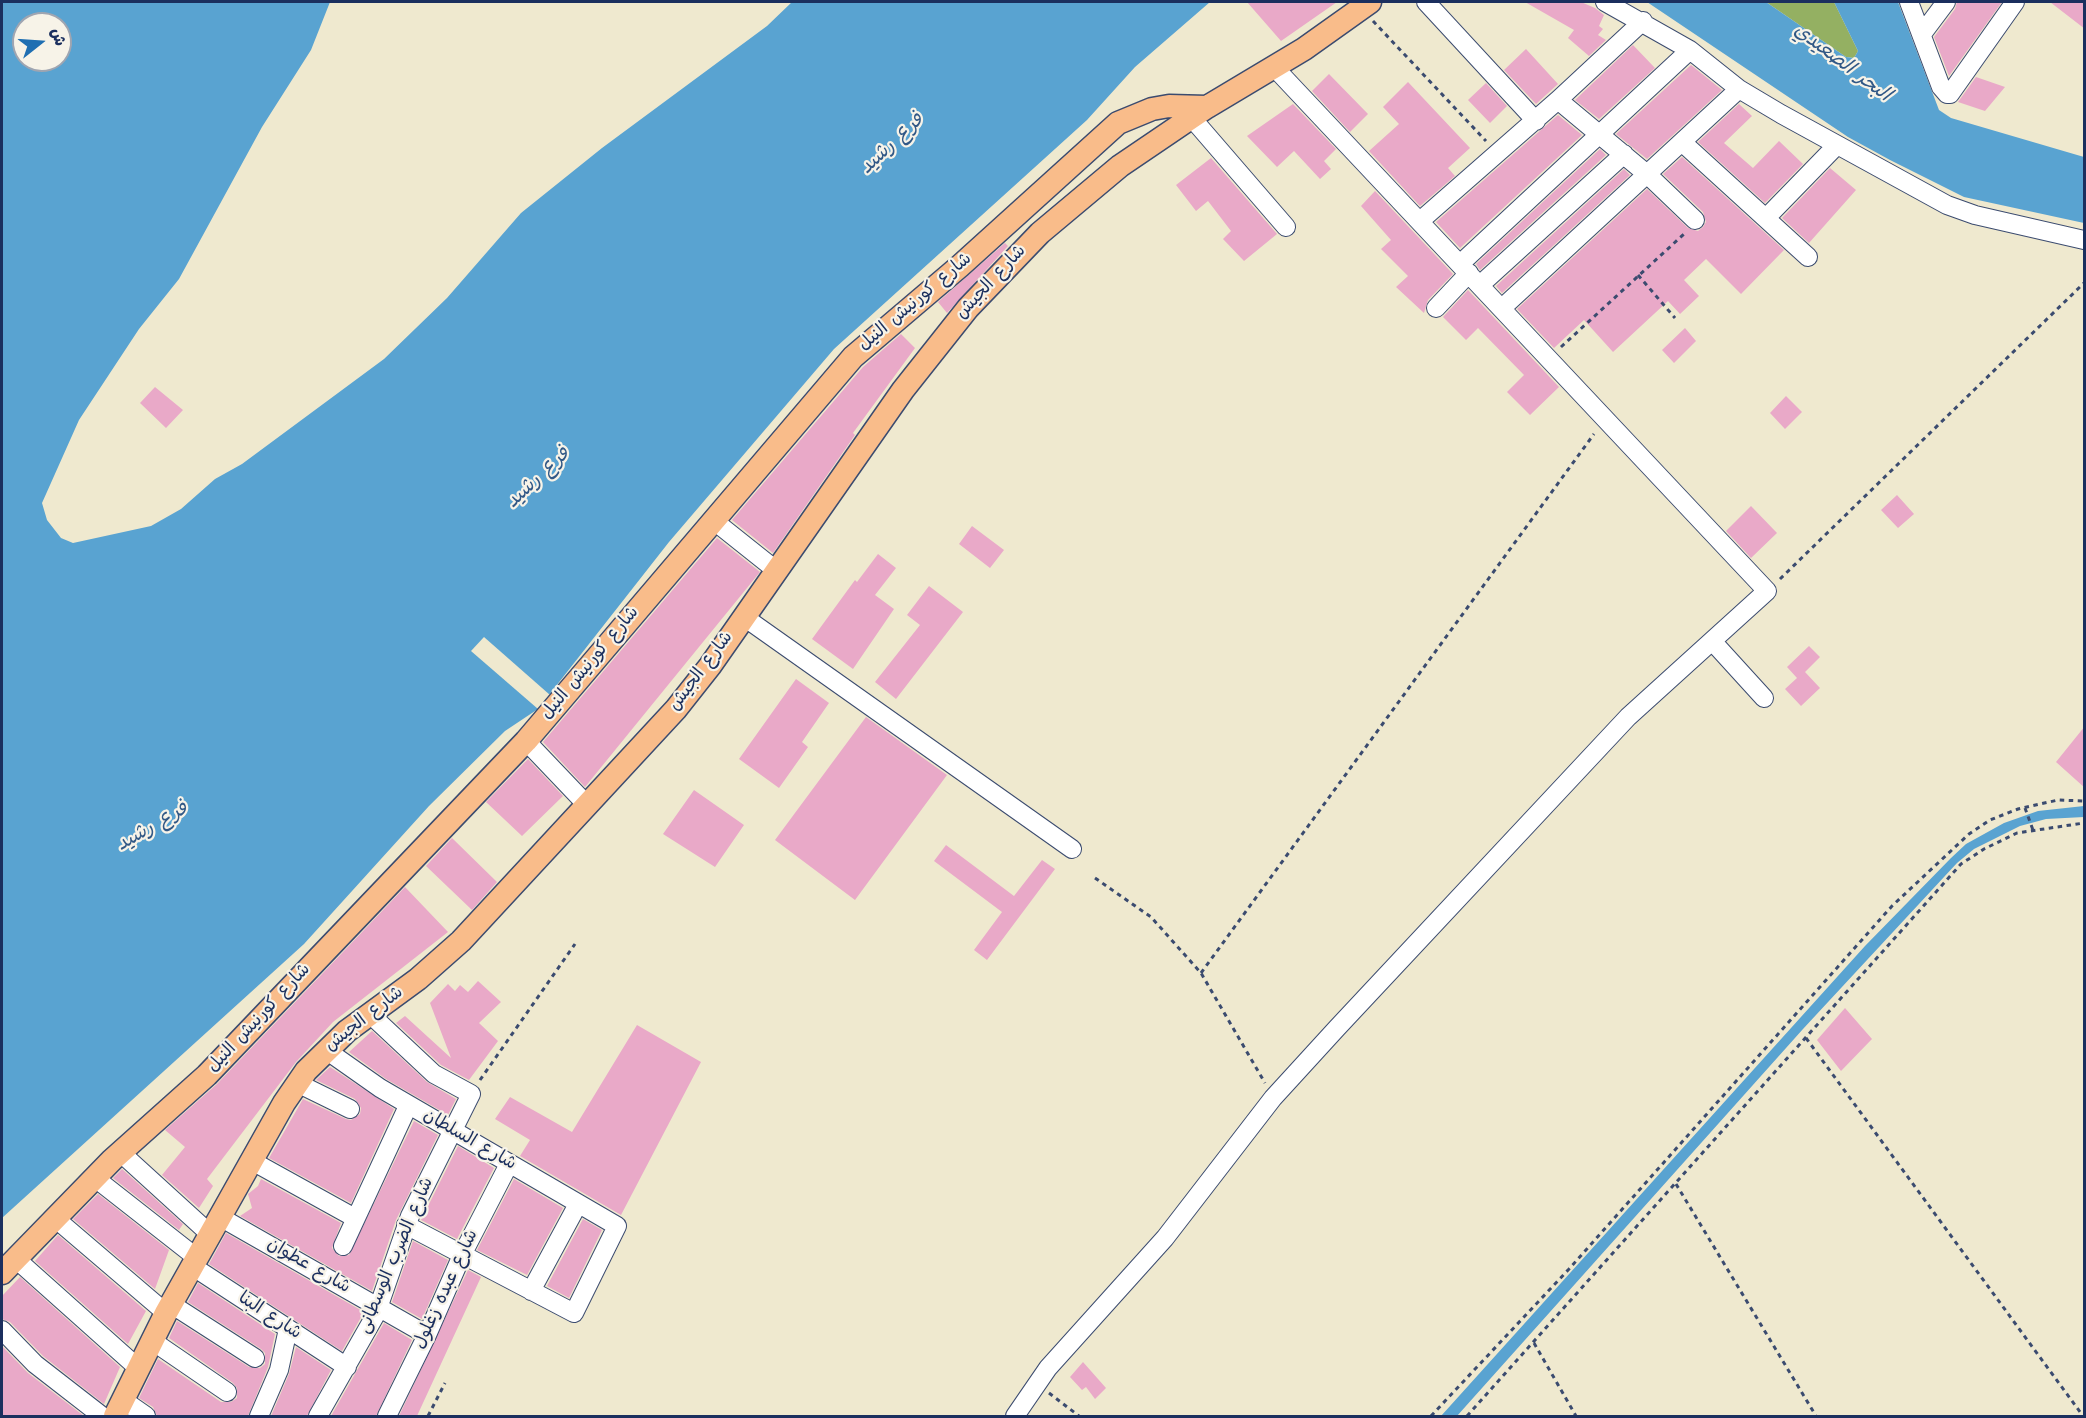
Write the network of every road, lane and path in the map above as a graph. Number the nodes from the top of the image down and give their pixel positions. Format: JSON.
{"nodes":[{"id":1,"x":1426,"y":2,"type":"edge"},
{"id":2,"x":1605,"y":2,"type":"edge"},
{"id":3,"x":1909,"y":2,"type":"edge"},
{"id":4,"x":1946,"y":2,"type":"edge"},
{"id":5,"x":2011,"y":3,"type":"edge"},
{"id":6,"x":1366,"y":5,"type":"edge"},
{"id":7,"x":1643,"y":21,"type":"junction"},
{"id":8,"x":1922,"y":34,"type":"junction"},
{"id":9,"x":1690,"y":50,"type":"junction"},
{"id":10,"x":1274,"y":67,"type":"junction"},
{"id":11,"x":1739,"y":89,"type":"junction"},
{"id":12,"x":1558,"y":100,"type":"junction"},
{"id":13,"x":1199,"y":112,"type":"junction"},
{"id":14,"x":1536,"y":121,"type":"junction"},
{"id":15,"x":1601,"y":135,"type":"junction"},
{"id":16,"x":1683,"y":143,"type":"junction"},
{"id":17,"x":1837,"y":145,"type":"junction"},
{"id":18,"x":1497,"y":153,"type":"junction"},
{"id":19,"x":1624,"y":154,"type":"junction"},
{"id":20,"x":1648,"y":175,"type":"junction"},
{"id":21,"x":1766,"y":218,"type":"junction"},
{"id":22,"x":1695,"y":220,"type":"joint"},
{"id":23,"x":1420,"y":221,"type":"junction"},
{"id":24,"x":1286,"y":227,"type":"dead end"},
{"id":25,"x":2085,"y":240,"type":"edge"},
{"id":26,"x":1808,"y":257,"type":"dead end"},
{"id":27,"x":1470,"y":274,"type":"junction"},
{"id":28,"x":1638,"y":275,"type":"junction"},
{"id":29,"x":2085,"y":283,"type":"edge"},
{"id":30,"x":1436,"y":308,"type":"dead end"},
{"id":31,"x":1502,"y":308,"type":"junction"},
{"id":32,"x":1675,"y":318,"type":"dead end"},
{"id":33,"x":1548,"y":358,"type":"junction"},
{"id":34,"x":1606,"y":418,"type":"junction"},
{"id":35,"x":713,"y":520,"type":"junction"},
{"id":36,"x":777,"y":570,"type":"junction"},
{"id":37,"x":1767,"y":591,"type":"junction"},
{"id":38,"x":744,"y":617,"type":"junction"},
{"id":39,"x":1713,"y":642,"type":"junction"},
{"id":40,"x":1764,"y":698,"type":"dead end"},
{"id":41,"x":526,"y":741,"type":"junction"},
{"id":42,"x":2085,"y":801,"type":"edge"},
{"id":43,"x":587,"y":806,"type":"junction"},
{"id":44,"x":2025,"y":808,"type":"junction"},
{"id":45,"x":2085,"y":823,"type":"edge"},
{"id":46,"x":2032,"y":828,"type":"junction"},
{"id":47,"x":1072,"y":849,"type":"dead end"},
{"id":48,"x":1095,"y":878,"type":"dead end"},
{"id":49,"x":575,"y":944,"type":"dead end"},
{"id":50,"x":1201,"y":973,"type":"junction"},
{"id":51,"x":371,"y":1015,"type":"junction"},
{"id":52,"x":1806,"y":1038,"type":"junction"},
{"id":53,"x":326,"y":1050,"type":"junction"},
{"id":54,"x":297,"y":1083,"type":"junction"},
{"id":55,"x":471,"y":1094,"type":"junction"},
{"id":56,"x":1273,"y":1098,"type":"junction"},
{"id":57,"x":408,"y":1106,"type":"junction"},
{"id":58,"x":350,"y":1108,"type":"dead end"},
{"id":59,"x":452,"y":1131,"type":"junction"},
{"id":60,"x":120,"y":1152,"type":"junction"},
{"id":61,"x":252,"y":1161,"type":"junction"},
{"id":62,"x":509,"y":1164,"type":"junction"},
{"id":63,"x":95,"y":1178,"type":"junction"},
{"id":64,"x":1676,"y":1184,"type":"junction"},
{"id":65,"x":578,"y":1204,"type":"junction"},
{"id":66,"x":355,"y":1218,"type":"junction"},
{"id":67,"x":56,"y":1219,"type":"junction"},
{"id":68,"x":215,"y":1225,"type":"junction"},
{"id":69,"x":406,"y":1225,"type":"junction"},
{"id":70,"x":343,"y":1246,"type":"dead end"},
{"id":71,"x":462,"y":1255,"type":"junction"},
{"id":72,"x":194,"y":1262,"type":"junction"},
{"id":73,"x":9,"y":1266,"type":"edge"},
{"id":74,"x":531,"y":1291,"type":"junction"},
{"id":75,"x":378,"y":1307,"type":"junction"},
{"id":76,"x":168,"y":1309,"type":"junction"},
{"id":77,"x":288,"y":1329,"type":"junction"},
{"id":78,"x":2,"y":1330,"type":"edge"},
{"id":79,"x":427,"y":1335,"type":"junction"},
{"id":80,"x":151,"y":1340,"type":"junction"},
{"id":81,"x":1533,"y":1342,"type":"junction"},
{"id":82,"x":255,"y":1358,"type":"dead end"},
{"id":83,"x":347,"y":1367,"type":"junction"},
{"id":84,"x":138,"y":1368,"type":"junction"},
{"id":85,"x":445,"y":1383,"type":"dead end"},
{"id":86,"x":1036,"y":1383,"type":"junction"},
{"id":87,"x":227,"y":1392,"type":"dead end"},
{"id":88,"x":119,"y":1408,"type":"edge"},
{"id":89,"x":102,"y":1416,"type":"edge"},
{"id":90,"x":146,"y":1416,"type":"edge"},
{"id":91,"x":259,"y":1416,"type":"edge"},
{"id":92,"x":318,"y":1416,"type":"edge"},
{"id":93,"x":387,"y":1416,"type":"edge"},
{"id":94,"x":428,"y":1416,"type":"edge"},
{"id":95,"x":1015,"y":1416,"type":"edge"},
{"id":96,"x":1079,"y":1416,"type":"edge"},
{"id":97,"x":1431,"y":1416,"type":"edge"},
{"id":98,"x":1467,"y":1416,"type":"edge"},
{"id":99,"x":1576,"y":1416,"type":"edge"},
{"id":100,"x":1815,"y":1416,"type":"edge"},
{"id":101,"x":2084,"y":1416,"type":"edge"}],
"edges":[{"from":1,"to":14,"type":"street"},
{"from":2,"to":7,"type":"street"},
{"from":3,"to":8,"type":"street"},
{"from":4,"to":8,"type":"street"},
{"from":5,"to":8,"type":"street"},
{"from":6,"to":10,"type":"main road","name":"شارع الجيش"},
{"from":6,"to":18,"type":"path"},
{"from":7,"to":9,"type":"street"},
{"from":7,"to":12,"type":"street"},
{"from":9,"to":11,"type":"street"},
{"from":9,"to":15,"type":"street"},
{"from":10,"to":13,"type":"main road","name":"شارع الجيش"},
{"from":10,"to":23,"type":"street"},
{"from":11,"to":16,"type":"street"},
{"from":11,"to":17,"type":"street"},
{"from":12,"to":14,"type":"street"},
{"from":12,"to":15,"type":"street"},
{"from":13,"to":24,"type":"street"},
{"from":13,"to":35,"type":"main road","name":"شارع كورنيش النيل"},
{"from":13,"to":36,"type":"main road","name":"شارع الجيش"},
{"from":14,"to":18,"type":"street"},
{"from":15,"to":19,"type":"street"},
{"from":15,"to":27,"type":"street"},
{"from":16,"to":20,"type":"street"},
{"from":16,"to":21,"type":"street"},
{"from":17,"to":21,"type":"street"},
{"from":17,"to":25,"type":"street"},
{"from":18,"to":23,"type":"street"},
{"from":19,"to":20,"type":"street"},
{"from":19,"to":27,"type":"street"},
{"from":20,"to":22,"type":"street"},
{"from":20,"to":31,"type":"street"},
{"from":21,"to":26,"type":"street"},
{"from":22,"to":28,"type":"path"},
{"from":23,"to":27,"type":"street"},
{"from":27,"to":30,"type":"street"},
{"from":27,"to":31,"type":"street"},
{"from":28,"to":32,"type":"path"},
{"from":28,"to":33,"type":"path"},
{"from":29,"to":37,"type":"path"},
{"from":31,"to":33,"type":"street"},
{"from":33,"to":34,"type":"street"},
{"from":34,"to":37,"type":"street"},
{"from":34,"to":50,"type":"path"},
{"from":35,"to":36,"type":"street"},
{"from":35,"to":41,"type":"main road","name":"شارع كورنيش النيل"},
{"from":36,"to":38,"type":"main road","name":"شارع الجيش"},
{"from":37,"to":39,"type":"street"},
{"from":38,"to":43,"type":"main road","name":"شارع الجيش"},
{"from":38,"to":47,"type":"street"},
{"from":39,"to":40,"type":"street"},
{"from":39,"to":56,"type":"street"},
{"from":41,"to":43,"type":"street"},
{"from":41,"to":60,"type":"main road","name":"شارع كورنيش النيل"},
{"from":42,"to":44,"type":"path"},
{"from":43,"to":51,"type":"main road","name":"شارع الجيش"},
{"from":44,"to":46,"type":"path"},
{"from":44,"to":97,"type":"path"},
{"from":45,"to":46,"type":"path"},
{"from":46,"to":52,"type":"path"},
{"from":48,"to":50,"type":"path"},
{"from":49,"to":55,"type":"path"},
{"from":50,"to":56,"type":"path"},
{"from":51,"to":53,"type":"main road","name":"شارع الجيش"},
{"from":51,"to":55,"type":"street"},
{"from":52,"to":64,"type":"path"},
{"from":52,"to":101,"type":"path"},
{"from":53,"to":54,"type":"main road","name":"شارع الجيش"},
{"from":53,"to":57,"type":"street","name":"شارع السلطان"},
{"from":54,"to":58,"type":"street"},
{"from":54,"to":61,"type":"main road","name":"شارع الجيش"},
{"from":55,"to":59,"type":"street","name":"شارع الضرب الوسطانى"},
{"from":56,"to":86,"type":"street"},
{"from":57,"to":59,"type":"street","name":"شارع السلطان"},
{"from":57,"to":66,"type":"street"},
{"from":59,"to":62,"type":"street","name":"شارع السلطان"},
{"from":59,"to":69,"type":"street","name":"شارع الضرب الوسطانى"},
{"from":60,"to":63,"type":"main road","name":"شارع كورنيش النيل"},
{"from":60,"to":68,"type":"street","name":"شارع عطوان"},
{"from":61,"to":66,"type":"street"},
{"from":61,"to":68,"type":"main road","name":"شارع الجيش"},
{"from":62,"to":65,"type":"street","name":"شارع السلطان"},
{"from":62,"to":71,"type":"street","name":"شارع عبده زغلول"},
{"from":63,"to":67,"type":"main road","name":"شارع كورنيش النيل"},
{"from":63,"to":72,"type":"street","name":"شارع البنا"},
{"from":64,"to":81,"type":"path"},
{"from":64,"to":100,"type":"path"},
{"from":65,"to":74,"type":"street"},
{"from":65,"to":74,"type":"street","name":"شارع السلطان"},
{"from":66,"to":70,"type":"street"},
{"from":67,"to":73,"type":"main road","name":"شارع كورنيش النيل"},
{"from":67,"to":76,"type":"street"},
{"from":68,"to":72,"type":"main road","name":"شارع الجيش"},
{"from":68,"to":75,"type":"street","name":"شارع عطوان"},
{"from":69,"to":71,"type":"street"},
{"from":69,"to":75,"type":"street","name":"شارع الضرب الوسطانى"},
{"from":71,"to":74,"type":"street"},
{"from":71,"to":79,"type":"street","name":"شارع عبده زغلول"},
{"from":72,"to":76,"type":"main road","name":"شارع الجيش"},
{"from":72,"to":77,"type":"street","name":"شارع البنا"},
{"from":73,"to":84,"type":"street"},
{"from":75,"to":79,"type":"street","name":"شارع عطوان"},
{"from":75,"to":83,"type":"street","name":"شارع الضرب الوسطانى"},
{"from":76,"to":80,"type":"main road","name":"شارع الجيش"},
{"from":76,"to":82,"type":"street"},
{"from":77,"to":83,"type":"street","name":"شارع البنا"},
{"from":77,"to":91,"type":"street"},
{"from":78,"to":89,"type":"street"},
{"from":79,"to":93,"type":"street","name":"شارع عبده زغلول"},
{"from":80,"to":84,"type":"main road","name":"شارع الجيش"},
{"from":80,"to":87,"type":"street"},
{"from":81,"to":98,"type":"path"},
{"from":81,"to":99,"type":"path"},
{"from":83,"to":92,"type":"street","name":"شارع الضرب الوسطانى"},
{"from":84,"to":88,"type":"main road","name":"شارع الجيش"},
{"from":85,"to":94,"type":"path"},
{"from":86,"to":95,"type":"street"},
{"from":86,"to":96,"type":"path"},
{"from":88,"to":90,"type":"street"}]}
